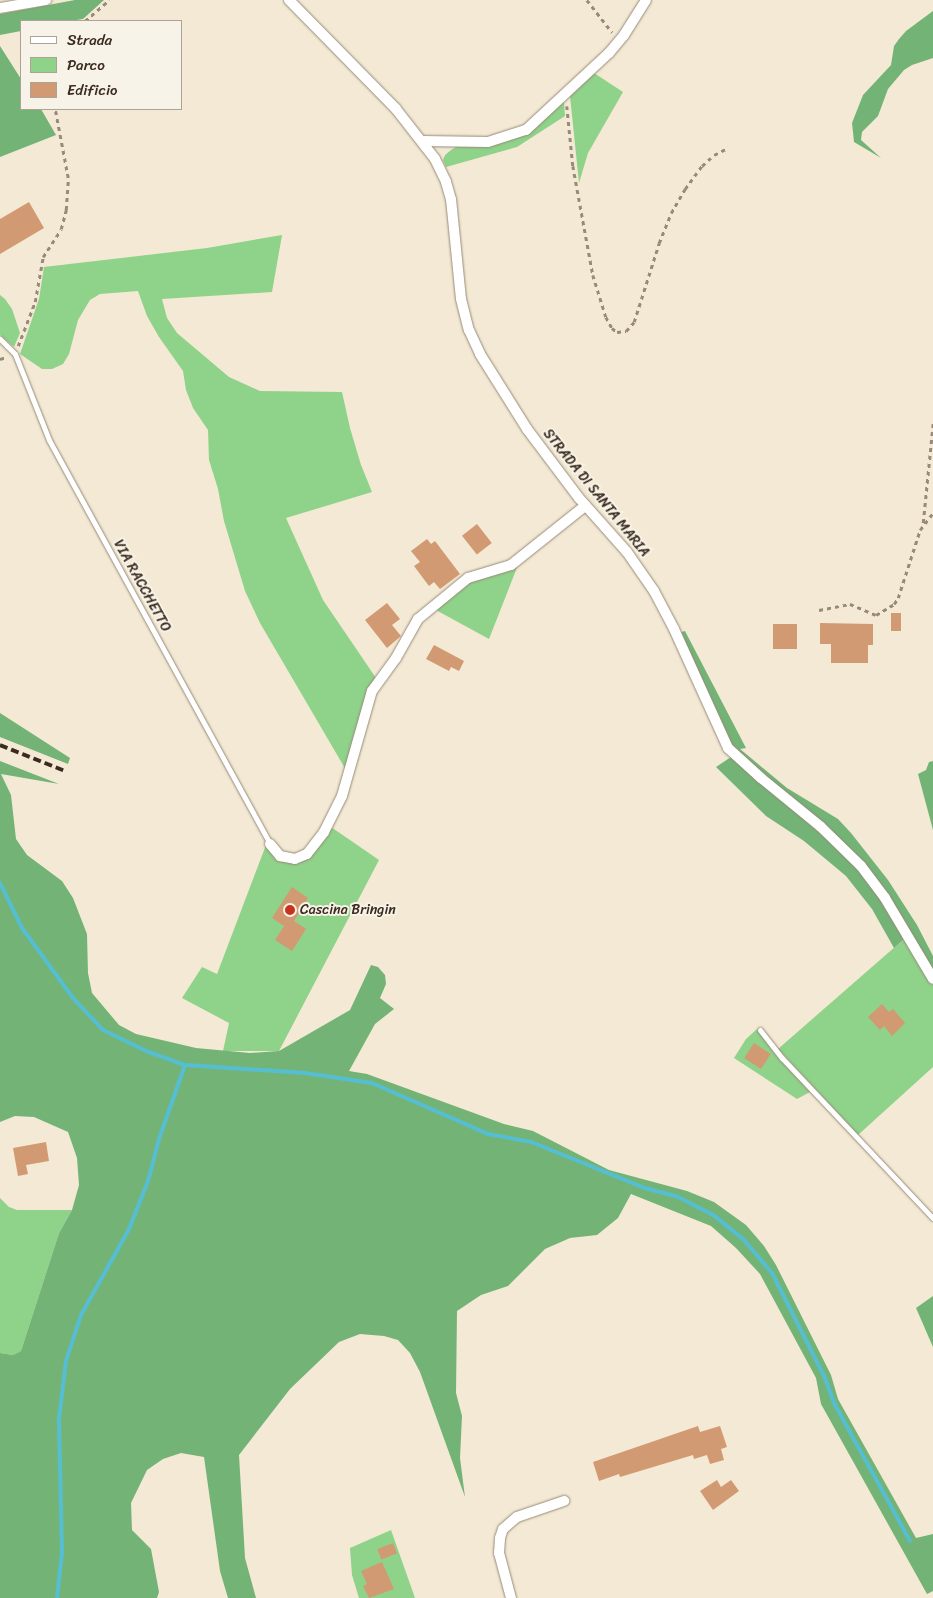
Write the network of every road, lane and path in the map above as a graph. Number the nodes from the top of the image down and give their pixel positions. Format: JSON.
{"nodes":[{"id":1,"x":46,"y":0,"type":"edge"},
{"id":2,"x":109,"y":0,"type":"edge"},
{"id":3,"x":289,"y":0,"type":"edge"},
{"id":4,"x":587,"y":0,"type":"edge"},
{"id":5,"x":646,"y":0,"type":"edge"},
{"id":6,"x":0,"y":8,"type":"edge"},
{"id":7,"x":86,"y":20,"type":"edge"},
{"id":8,"x":619,"y":41,"type":"junction"},
{"id":9,"x":566,"y":95,"type":"junction"},
{"id":10,"x":56,"y":110,"type":"edge"},
{"id":11,"x":422,"y":141,"type":"junction"},
{"id":12,"x":728,"y":148,"type":"dead end"},
{"id":13,"x":0,"y":339,"type":"edge"},
{"id":14,"x":15,"y":354,"type":"junction"},
{"id":15,"x":933,"y":422,"type":"edge"},
{"id":16,"x":585,"y":506,"type":"junction"},
{"id":17,"x":933,"y":513,"type":"edge"},
{"id":18,"x":923,"y":524,"type":"junction"},
{"id":19,"x":819,"y":610,"type":"dead end"},
{"id":20,"x":270,"y":844,"type":"joint"},
{"id":21,"x":933,"y":979,"type":"edge"},
{"id":22,"x":760,"y":1030,"type":"dead end"},
{"id":23,"x":933,"y":1218,"type":"edge"},
{"id":24,"x":564,"y":1501,"type":"dead end"},
{"id":25,"x":511,"y":1598,"type":"edge"}],
"edges":[{"from":1,"to":6,"type":"street"},
{"from":2,"to":7,"type":"path"},
{"from":3,"to":11,"type":"street","name":"STRADA DI SANTA MARIA"},
{"from":4,"to":8,"type":"path"},
{"from":5,"to":8,"type":"street"},
{"from":8,"to":9,"type":"street"},
{"from":9,"to":11,"type":"street"},
{"from":9,"to":12,"type":"path"},
{"from":10,"to":14,"type":"path"},
{"from":11,"to":16,"type":"street","name":"STRADA DI SANTA MARIA"},
{"from":13,"to":14,"type":"lane","name":"VIA RACCHETTO"},
{"from":14,"to":20,"type":"lane","name":"VIA RACCHETTO"},
{"from":15,"to":18,"type":"path"},
{"from":16,"to":20,"type":"street"},
{"from":16,"to":21,"type":"street","name":"STRADA DI SANTA MARIA"},
{"from":17,"to":18,"type":"path"},
{"from":18,"to":19,"type":"path"},
{"from":22,"to":23,"type":"lane"},
{"from":24,"to":25,"type":"street"}]}
